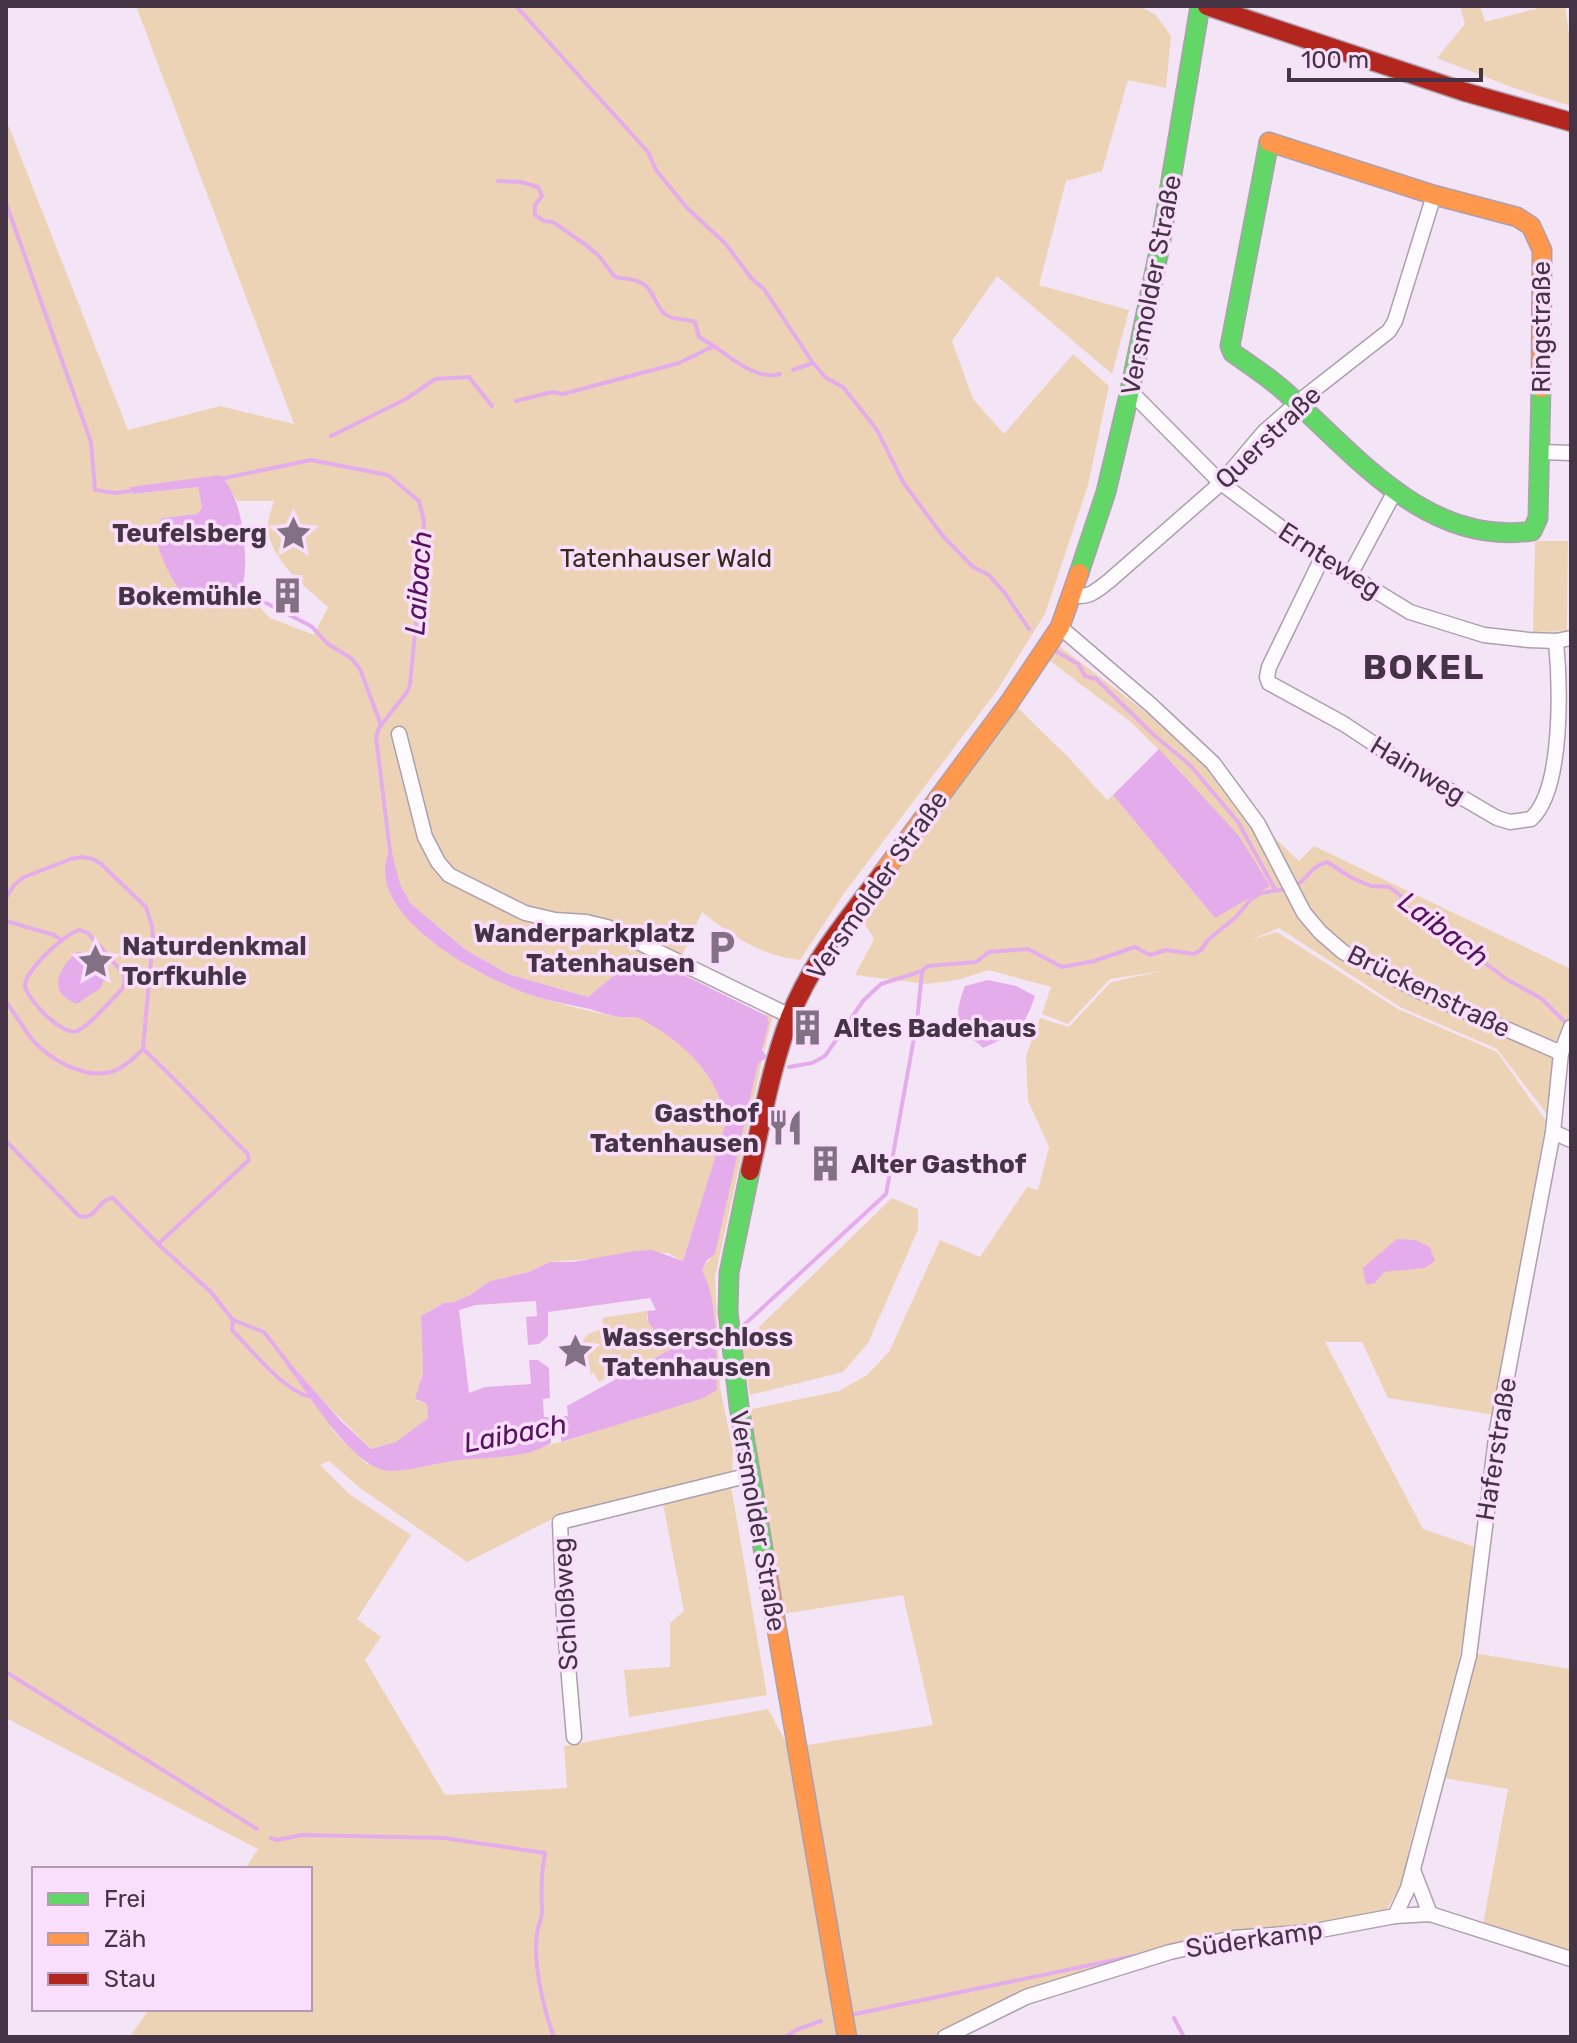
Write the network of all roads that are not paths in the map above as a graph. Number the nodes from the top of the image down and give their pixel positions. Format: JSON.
{"nodes":[{"id":1,"x":1200,"y":6,"type":"edge"},
{"id":2,"x":1207,"y":6,"type":"edge"},
{"id":3,"x":1571,"y":122,"type":"edge"},
{"id":4,"x":1434,"y":195,"type":"junction"},
{"id":5,"x":1129,"y":395,"type":"junction"},
{"id":6,"x":1297,"y":403,"type":"junction"},
{"id":7,"x":1541,"y":452,"type":"junction"},
{"id":8,"x":1571,"y":453,"type":"edge"},
{"id":9,"x":1221,"y":483,"type":"junction"},
{"id":10,"x":1394,"y":493,"type":"junction"},
{"id":11,"x":1322,"y":558,"type":"junction"},
{"id":12,"x":1350,"y":575,"type":"junction"},
{"id":13,"x":1073,"y":595,"type":"junction"},
{"id":14,"x":1060,"y":627,"type":"junction"},
{"id":15,"x":1564,"y":639,"type":"edge"},
{"id":16,"x":399,"y":734,"type":"dead end"},
{"id":17,"x":790,"y":1016,"type":"junction"},
{"id":18,"x":1569,"y":1029,"type":"edge"},
{"id":19,"x":1561,"y":1053,"type":"junction"},
{"id":20,"x":1553,"y":1132,"type":"junction"},
{"id":21,"x":1571,"y":1140,"type":"edge"},
{"id":22,"x":750,"y":1475,"type":"junction"},
{"id":23,"x":574,"y":1737,"type":"dead end"},
{"id":24,"x":1413,"y":1870,"type":"junction"},
{"id":25,"x":1430,"y":1914,"type":"junction"},
{"id":26,"x":1395,"y":1916,"type":"junction"},
{"id":27,"x":1571,"y":1959,"type":"edge"},
{"id":28,"x":847,"y":2037,"type":"edge"},
{"id":29,"x":945,"y":2037,"type":"edge"}],
"edges":[{"from":1,"to":5,"type":"main road","name":"Versmolder Straße"},
{"from":2,"to":3,"type":"main road"},
{"from":4,"to":6,"type":"street","name":"Querstraße"},
{"from":4,"to":6,"type":"main road","name":"Ringstraße"},
{"from":4,"to":7,"type":"main road","name":"Ringstraße"},
{"from":5,"to":9,"type":"street","name":"Ernteweg"},
{"from":5,"to":13,"type":"main road","name":"Versmolder Straße"},
{"from":6,"to":9,"type":"street","name":"Querstraße"},
{"from":6,"to":10,"type":"main road","name":"Ringstraße"},
{"from":7,"to":8,"type":"street"},
{"from":7,"to":10,"type":"main road","name":"Ringstraße"},
{"from":9,"to":11,"type":"street","name":"Ernteweg"},
{"from":9,"to":13,"type":"street","name":"Querstraße"},
{"from":10,"to":12,"type":"street"},
{"from":11,"to":12,"type":"street","name":"Ernteweg"},
{"from":11,"to":15,"type":"street","name":"Hainweg"},
{"from":12,"to":15,"type":"street","name":"Ernteweg"},
{"from":13,"to":14,"type":"main road","name":"Versmolder Straße"},
{"from":14,"to":17,"type":"main road","name":"Versmolder Straße"},
{"from":14,"to":19,"type":"street","name":"Brückenstraße"},
{"from":16,"to":17,"type":"street"},
{"from":17,"to":22,"type":"main road","name":"Versmolder Straße"},
{"from":18,"to":19,"type":"street","name":"Haferstraße"},
{"from":19,"to":20,"type":"street","name":"Haferstraße"},
{"from":20,"to":21,"type":"street"},
{"from":20,"to":24,"type":"street","name":"Haferstraße"},
{"from":22,"to":23,"type":"street","name":"Schloßweg"},
{"from":22,"to":28,"type":"main road","name":"Versmolder Straße"},
{"from":24,"to":25,"type":"street"},
{"from":24,"to":26,"type":"street","name":"Haferstraße"},
{"from":25,"to":26,"type":"street","name":"Süderkamp"},
{"from":25,"to":27,"type":"street","name":"Süderkamp"},
{"from":26,"to":29,"type":"street","name":"Süderkamp"}]}
